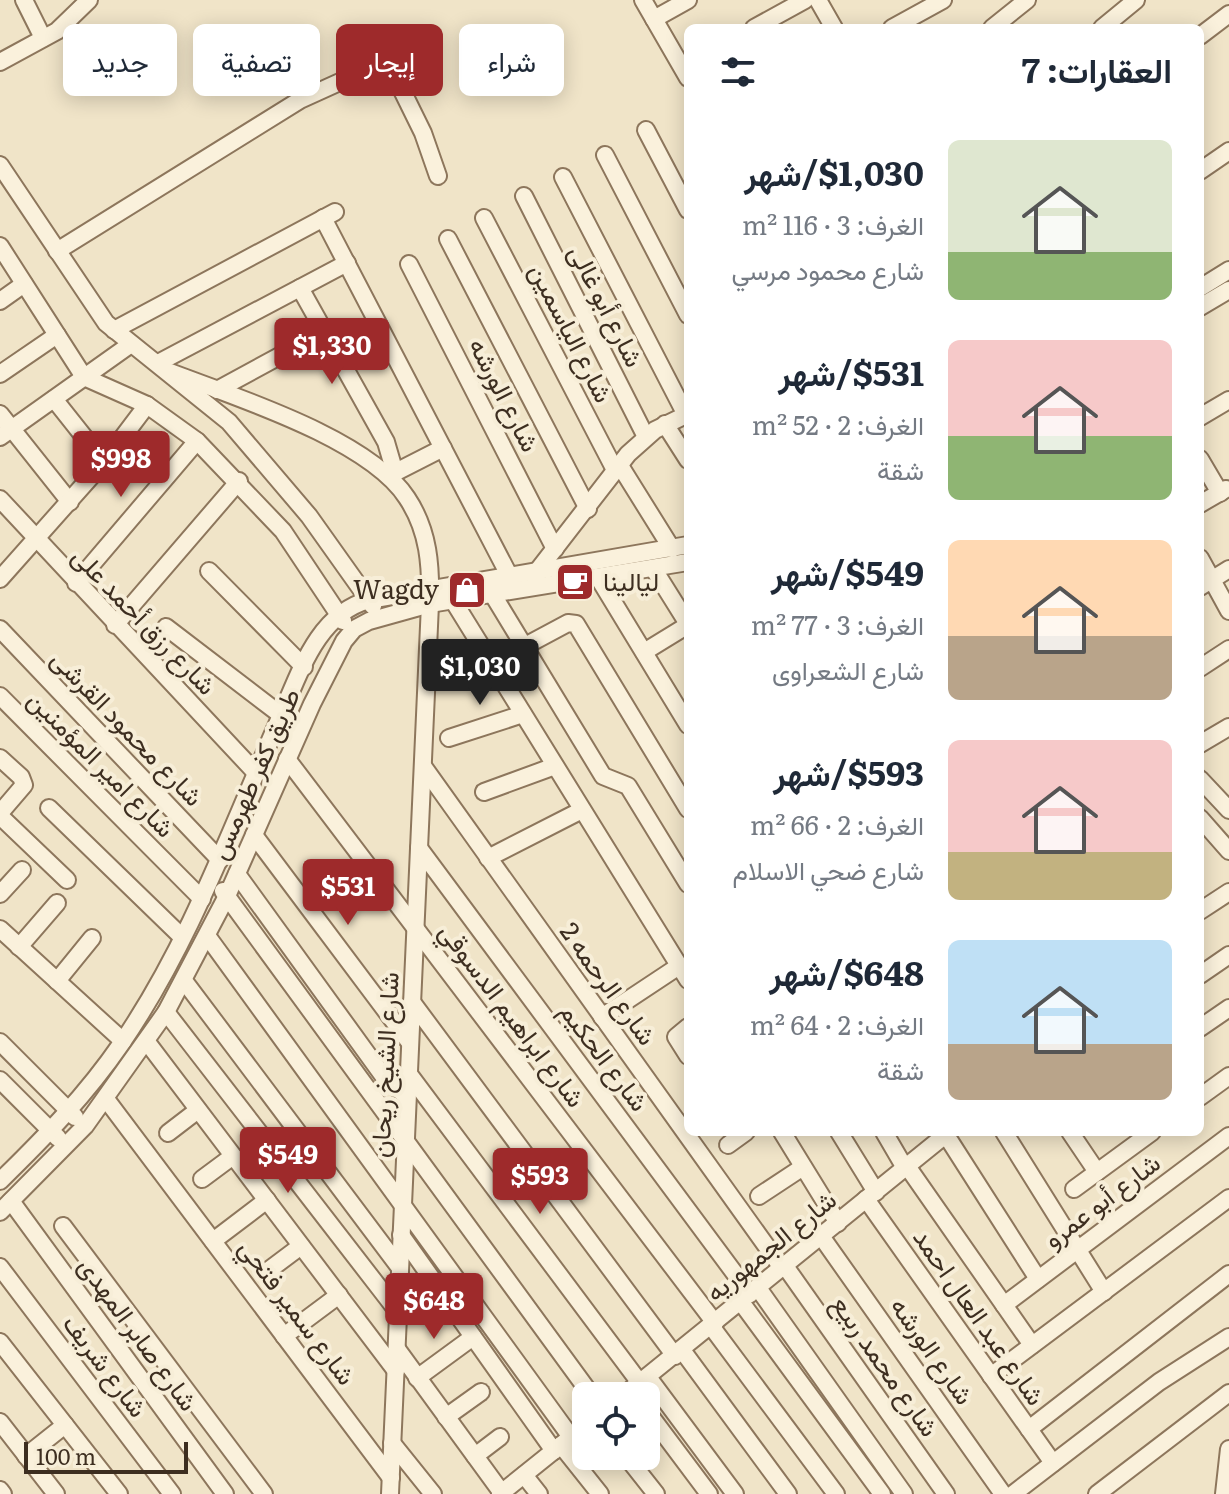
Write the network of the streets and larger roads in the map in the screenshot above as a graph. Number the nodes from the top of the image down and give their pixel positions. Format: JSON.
{"nodes":[{"id":1,"x":24,"y":0,"type":"edge"},
{"id":2,"x":89,"y":0,"type":"edge"},
{"id":3,"x":643,"y":0,"type":"edge"},
{"id":4,"x":688,"y":0,"type":"edge"},
{"id":5,"x":805,"y":0,"type":"edge"},
{"id":6,"x":818,"y":0,"type":"edge"},
{"id":7,"x":943,"y":0,"type":"edge"},
{"id":8,"x":1027,"y":0,"type":"edge"},
{"id":9,"x":1136,"y":0,"type":"edge"},
{"id":10,"x":1220,"y":0,"type":"edge"},
{"id":11,"x":1229,"y":13,"type":"edge"},
{"id":12,"x":654,"y":19,"type":"junction"},
{"id":13,"x":762,"y":24,"type":"edge"},
{"id":14,"x":832,"y":24,"type":"edge"},
{"id":15,"x":899,"y":24,"type":"edge"},
{"id":16,"x":997,"y":24,"type":"edge"},
{"id":17,"x":1107,"y":24,"type":"edge"},
{"id":18,"x":1204,"y":33,"type":"edge"},
{"id":19,"x":43,"y":38,"type":"junction"},
{"id":20,"x":0,"y":62,"type":"edge"},
{"id":21,"x":684,"y":67,"type":"edge"},
{"id":22,"x":646,"y":130,"type":"dead end"},
{"id":23,"x":1229,"y":151,"type":"edge"},
{"id":24,"x":605,"y":155,"type":"dead end"},
{"id":25,"x":0,"y":165,"type":"edge"},
{"id":26,"x":1204,"y":168,"type":"edge"},
{"id":27,"x":438,"y":176,"type":"dead end"},
{"id":28,"x":563,"y":177,"type":"dead end"},
{"id":29,"x":524,"y":196,"type":"dead end"},
{"id":30,"x":684,"y":202,"type":"edge"},
{"id":31,"x":484,"y":218,"type":"dead end"},
{"id":32,"x":448,"y":239,"type":"dead end"},
{"id":33,"x":0,"y":246,"type":"edge"},
{"id":34,"x":57,"y":251,"type":"junction"},
{"id":35,"x":347,"y":263,"type":"junction"},
{"id":36,"x":409,"y":264,"type":"dead end"},
{"id":37,"x":1228,"y":274,"type":"edge"},
{"id":38,"x":24,"y":284,"type":"junction"},
{"id":39,"x":1204,"y":286,"type":"edge"},
{"id":40,"x":300,"y":288,"type":"junction"},
{"id":41,"x":1229,"y":290,"type":"edge"},
{"id":42,"x":0,"y":301,"type":"edge"},
{"id":43,"x":1204,"y":305,"type":"edge"},
{"id":44,"x":684,"y":307,"type":"edge"},
{"id":45,"x":114,"y":330,"type":"junction"},
{"id":46,"x":324,"y":332,"type":"junction"},
{"id":47,"x":57,"y":335,"type":"junction"},
{"id":48,"x":131,"y":344,"type":"junction"},
{"id":49,"x":164,"y":368,"type":"junction"},
{"id":50,"x":0,"y":374,"type":"edge"},
{"id":51,"x":84,"y":377,"type":"junction"},
{"id":52,"x":217,"y":390,"type":"junction"},
{"id":53,"x":54,"y":399,"type":"junction"},
{"id":54,"x":1229,"y":400,"type":"edge"},
{"id":55,"x":147,"y":405,"type":"junction"},
{"id":56,"x":684,"y":408,"type":"edge"},
{"id":57,"x":0,"y":414,"type":"edge"},
{"id":58,"x":684,"y":415,"type":"edge"},
{"id":59,"x":1204,"y":415,"type":"edge"},
{"id":60,"x":665,"y":424,"type":"junction"},
{"id":61,"x":6,"y":432,"type":"edge"},
{"id":62,"x":646,"y":437,"type":"junction"},
{"id":63,"x":197,"y":441,"type":"junction"},
{"id":64,"x":443,"y":448,"type":"junction"},
{"id":65,"x":684,"y":454,"type":"edge"},
{"id":66,"x":104,"y":462,"type":"junction"},
{"id":67,"x":1204,"y":464,"type":"edge"},
{"id":68,"x":617,"y":467,"type":"junction"},
{"id":69,"x":392,"y":476,"type":"junction"},
{"id":70,"x":239,"y":481,"type":"junction"},
{"id":71,"x":1224,"y":490,"type":"edge"},
{"id":72,"x":0,"y":499,"type":"edge"},
{"id":73,"x":70,"y":502,"type":"junction"},
{"id":74,"x":1204,"y":502,"type":"edge"},
{"id":75,"x":588,"y":509,"type":"junction"},
{"id":76,"x":35,"y":540,"type":"junction"},
{"id":77,"x":680,"y":547,"type":"edge"},
{"id":78,"x":555,"y":549,"type":"junction"},
{"id":79,"x":684,"y":563,"type":"edge"},
{"id":80,"x":653,"y":568,"type":"junction"},
{"id":81,"x":1229,"y":569,"type":"edge"},
{"id":82,"x":209,"y":571,"type":"dead end"},
{"id":83,"x":535,"y":574,"type":"junction"},
{"id":84,"x":510,"y":577,"type":"junction"},
{"id":85,"x":598,"y":577,"type":"junction"},
{"id":86,"x":0,"y":579,"type":"edge"},
{"id":87,"x":76,"y":583,"type":"junction"},
{"id":88,"x":1206,"y":583,"type":"edge"},
{"id":89,"x":489,"y":587,"type":"junction"},
{"id":90,"x":439,"y":595,"type":"junction"},
{"id":91,"x":369,"y":600,"type":"junction"},
{"id":92,"x":1229,"y":611,"type":"edge"},
{"id":93,"x":339,"y":613,"type":"junction"},
{"id":94,"x":380,"y":618,"type":"junction"},
{"id":95,"x":684,"y":618,"type":"edge"},
{"id":96,"x":115,"y":625,"type":"junction"},
{"id":97,"x":166,"y":627,"type":"dead end"},
{"id":98,"x":684,"y":627,"type":"edge"},
{"id":99,"x":0,"y":629,"type":"edge"},
{"id":100,"x":350,"y":634,"type":"junction"},
{"id":101,"x":525,"y":646,"type":"junction"},
{"id":102,"x":1229,"y":649,"type":"edge"},
{"id":103,"x":644,"y":652,"type":"junction"},
{"id":104,"x":1204,"y":665,"type":"edge"},
{"id":105,"x":304,"y":667,"type":"junction"},
{"id":106,"x":0,"y":696,"type":"edge"},
{"id":107,"x":523,"y":714,"type":"junction"},
{"id":108,"x":281,"y":715,"type":"junction"},
{"id":109,"x":684,"y":718,"type":"edge"},
{"id":110,"x":1229,"y":727,"type":"edge"},
{"id":111,"x":449,"y":738,"type":"dead end"},
{"id":112,"x":1204,"y":742,"type":"edge"},
{"id":113,"x":0,"y":758,"type":"edge"},
{"id":114,"x":287,"y":759,"type":"junction"},
{"id":115,"x":423,"y":766,"type":"junction"},
{"id":116,"x":555,"y":766,"type":"junction"},
{"id":117,"x":256,"y":773,"type":"junction"},
{"id":118,"x":1204,"y":783,"type":"edge"},
{"id":119,"x":484,"y":792,"type":"dead end"},
{"id":120,"x":684,"y":802,"type":"edge"},
{"id":121,"x":1228,"y":807,"type":"edge"},
{"id":122,"x":49,"y":808,"type":"dead end"},
{"id":123,"x":582,"y":810,"type":"junction"},
{"id":124,"x":0,"y":814,"type":"edge"},
{"id":125,"x":1204,"y":827,"type":"edge"},
{"id":126,"x":254,"y":835,"type":"junction"},
{"id":127,"x":419,"y":848,"type":"junction"},
{"id":128,"x":1229,"y":851,"type":"edge"},
{"id":129,"x":488,"y":858,"type":"junction"},
{"id":130,"x":220,"y":860,"type":"junction"},
{"id":131,"x":22,"y":870,"type":"dead end"},
{"id":132,"x":237,"y":874,"type":"junction"},
{"id":133,"x":212,"y":877,"type":"junction"},
{"id":134,"x":684,"y":877,"type":"edge"},
{"id":135,"x":67,"y":880,"type":"dead end"},
{"id":136,"x":1229,"y":892,"type":"edge"},
{"id":137,"x":0,"y":894,"type":"edge"},
{"id":138,"x":227,"y":896,"type":"junction"},
{"id":139,"x":202,"y":899,"type":"junction"},
{"id":140,"x":57,"y":903,"type":"dead end"},
{"id":141,"x":1204,"y":908,"type":"edge"},
{"id":142,"x":415,"y":927,"type":"junction"},
{"id":143,"x":0,"y":929,"type":"edge"},
{"id":144,"x":182,"y":937,"type":"junction"},
{"id":145,"x":208,"y":937,"type":"junction"},
{"id":146,"x":92,"y":938,"type":"dead end"},
{"id":147,"x":19,"y":947,"type":"junction"},
{"id":148,"x":1229,"y":955,"type":"edge"},
{"id":149,"x":1204,"y":972,"type":"edge"},
{"id":150,"x":684,"y":973,"type":"edge"},
{"id":151,"x":57,"y":981,"type":"junction"},
{"id":152,"x":185,"y":982,"type":"junction"},
{"id":153,"x":412,"y":1002,"type":"junction"},
{"id":154,"x":1229,"y":1008,"type":"edge"},
{"id":155,"x":166,"y":1012,"type":"junction"},
{"id":156,"x":602,"y":1017,"type":"junction"},
{"id":157,"x":1204,"y":1025,"type":"edge"},
{"id":158,"x":684,"y":1030,"type":"edge"},
{"id":159,"x":123,"y":1041,"type":"junction"},
{"id":160,"x":0,"y":1042,"type":"edge"},
{"id":161,"x":147,"y":1042,"type":"junction"},
{"id":162,"x":410,"y":1043,"type":"junction"},
{"id":163,"x":684,"y":1050,"type":"edge"},
{"id":164,"x":409,"y":1074,"type":"junction"},
{"id":165,"x":1229,"y":1076,"type":"edge"},
{"id":166,"x":0,"y":1080,"type":"edge"},
{"id":167,"x":1204,"y":1094,"type":"edge"},
{"id":168,"x":407,"y":1097,"type":"junction"},
{"id":169,"x":106,"y":1099,"type":"junction"},
{"id":170,"x":198,"y":1110,"type":"junction"},
{"id":171,"x":69,"y":1111,"type":"junction"},
{"id":172,"x":85,"y":1126,"type":"junction"},
{"id":173,"x":684,"y":1130,"type":"edge"},
{"id":174,"x":51,"y":1131,"type":"junction"},
{"id":175,"x":168,"y":1133,"type":"dead end"},
{"id":176,"x":689,"y":1136,"type":"edge"},
{"id":177,"x":784,"y":1136,"type":"edge"},
{"id":178,"x":841,"y":1136,"type":"edge"},
{"id":179,"x":887,"y":1136,"type":"edge"},
{"id":180,"x":941,"y":1136,"type":"edge"},
{"id":181,"x":943,"y":1136,"type":"edge"},
{"id":182,"x":1006,"y":1136,"type":"edge"},
{"id":183,"x":1073,"y":1136,"type":"edge"},
{"id":184,"x":1146,"y":1136,"type":"edge"},
{"id":185,"x":1229,"y":1136,"type":"edge"},
{"id":186,"x":405,"y":1141,"type":"junction"},
{"id":187,"x":66,"y":1146,"type":"junction"},
{"id":188,"x":233,"y":1156,"type":"junction"},
{"id":189,"x":803,"y":1167,"type":"junction"},
{"id":190,"x":906,"y":1167,"type":"junction"},
{"id":191,"x":1097,"y":1172,"type":"junction"},
{"id":192,"x":202,"y":1179,"type":"dead end"},
{"id":193,"x":0,"y":1181,"type":"edge"},
{"id":194,"x":1074,"y":1189,"type":"dead end"},
{"id":195,"x":759,"y":1196,"type":"dead end"},
{"id":196,"x":871,"y":1196,"type":"junction"},
{"id":197,"x":1229,"y":1198,"type":"edge"},
{"id":198,"x":267,"y":1200,"type":"junction"},
{"id":199,"x":403,"y":1202,"type":"junction"},
{"id":200,"x":6,"y":1207,"type":"edge"},
{"id":201,"x":838,"y":1223,"type":"junction"},
{"id":202,"x":63,"y":1226,"type":"dead end"},
{"id":203,"x":401,"y":1235,"type":"junction"},
{"id":204,"x":821,"y":1236,"type":"junction"},
{"id":205,"x":213,"y":1241,"type":"junction"},
{"id":206,"x":301,"y":1246,"type":"junction"},
{"id":207,"x":1077,"y":1250,"type":"junction"},
{"id":208,"x":0,"y":1267,"type":"edge"},
{"id":209,"x":784,"y":1267,"type":"junction"},
{"id":210,"x":400,"y":1268,"type":"junction"},
{"id":211,"x":269,"y":1270,"type":"dead end"},
{"id":212,"x":1229,"y":1274,"type":"edge"},
{"id":213,"x":1038,"y":1279,"type":"junction"},
{"id":214,"x":1104,"y":1292,"type":"junction"},
{"id":215,"x":339,"y":1295,"type":"junction"},
{"id":216,"x":750,"y":1295,"type":"junction"},
{"id":217,"x":1004,"y":1305,"type":"junction"},
{"id":218,"x":398,"y":1312,"type":"junction"},
{"id":219,"x":713,"y":1325,"type":"junction"},
{"id":220,"x":284,"y":1336,"type":"junction"},
{"id":221,"x":473,"y":1337,"type":"junction"},
{"id":222,"x":1229,"y":1337,"type":"edge"},
{"id":223,"x":0,"y":1342,"type":"edge"},
{"id":224,"x":1032,"y":1345,"type":"junction"},
{"id":225,"x":396,"y":1348,"type":"junction"},
{"id":226,"x":678,"y":1353,"type":"junction"},
{"id":227,"x":396,"y":1371,"type":"junction"},
{"id":228,"x":991,"y":1376,"type":"junction"},
{"id":229,"x":417,"y":1378,"type":"junction"},
{"id":230,"x":582,"y":1382,"type":"edge"},
{"id":231,"x":631,"y":1382,"type":"edge"},
{"id":232,"x":642,"y":1382,"type":"edge"},
{"id":233,"x":481,"y":1392,"type":"dead end"},
{"id":234,"x":1229,"y":1393,"type":"edge"},
{"id":235,"x":660,"y":1414,"type":"edge"},
{"id":236,"x":446,"y":1417,"type":"junction"},
{"id":237,"x":0,"y":1422,"type":"edge"},
{"id":238,"x":65,"y":1425,"type":"junction"},
{"id":239,"x":660,"y":1429,"type":"edge"},
{"id":240,"x":1029,"y":1429,"type":"junction"},
{"id":241,"x":572,"y":1436,"type":"edge"},
{"id":242,"x":500,"y":1437,"type":"dead end"},
{"id":243,"x":392,"y":1443,"type":"junction"},
{"id":244,"x":562,"y":1444,"type":"junction"},
{"id":245,"x":1229,"y":1449,"type":"edge"},
{"id":246,"x":26,"y":1456,"type":"junction"},
{"id":247,"x":475,"y":1456,"type":"junction"},
{"id":248,"x":1053,"y":1463,"type":"junction"},
{"id":249,"x":637,"y":1470,"type":"edge"},
{"id":250,"x":524,"y":1475,"type":"junction"},
{"id":251,"x":390,"y":1489,"type":"edge"},
{"id":252,"x":56,"y":1494,"type":"edge"},
{"id":253,"x":119,"y":1494,"type":"edge"},
{"id":254,"x":172,"y":1494,"type":"edge"},
{"id":255,"x":225,"y":1494,"type":"edge"},
{"id":256,"x":264,"y":1494,"type":"edge"},
{"id":257,"x":433,"y":1494,"type":"edge"},
{"id":258,"x":501,"y":1494,"type":"edge"},
{"id":259,"x":539,"y":1494,"type":"edge"},
{"id":260,"x":600,"y":1494,"type":"edge"},
{"id":261,"x":656,"y":1494,"type":"edge"},
{"id":262,"x":709,"y":1494,"type":"edge"},
{"id":263,"x":735,"y":1494,"type":"edge"},
{"id":264,"x":788,"y":1494,"type":"edge"},
{"id":265,"x":836,"y":1494,"type":"edge"},
{"id":266,"x":882,"y":1494,"type":"edge"},
{"id":267,"x":904,"y":1494,"type":"edge"},
{"id":268,"x":946,"y":1494,"type":"edge"},
{"id":269,"x":1003,"y":1494,"type":"edge"},
{"id":270,"x":1013,"y":1494,"type":"edge"},
{"id":271,"x":1097,"y":1494,"type":"edge"},
{"id":272,"x":1224,"y":1494,"type":"edge"}],
"edges":[{"from":1,"to":19,"type":"street"},
{"from":2,"to":19,"type":"street"},
{"from":3,"to":12,"type":"street"},
{"from":4,"to":12,"type":"street"},
{"from":5,"to":13,"type":"street"},
{"from":6,"to":14,"type":"street"},
{"from":7,"to":15,"type":"street"},
{"from":8,"to":16,"type":"street"},
{"from":9,"to":17,"type":"street"},
{"from":10,"to":11,"type":"street"},
{"from":11,"to":18,"type":"street"},
{"from":12,"to":21,"type":"street"},
{"from":19,"to":20,"type":"street"},
{"from":22,"to":30,"type":"street"},
{"from":23,"to":26,"type":"street"},
{"from":24,"to":44,"type":"street"},
{"from":25,"to":34,"type":"street"},
{"from":27,"to":34,"type":"street"},
{"from":28,"to":56,"type":"street"},
{"from":29,"to":62,"type":"street","name":"شارع أبو غالى"},
{"from":31,"to":68,"type":"street","name":"شارع الياسمين"},
{"from":32,"to":75,"type":"street"},
{"from":33,"to":38,"type":"street"},
{"from":34,"to":45,"type":"street"},
{"from":35,"to":40,"type":"street"},
{"from":35,"to":45,"type":"street"},
{"from":35,"to":64,"type":"street"},
{"from":36,"to":78,"type":"street","name":"شارع الورشه"},
{"from":37,"to":39,"type":"street"},
{"from":38,"to":42,"type":"street"},
{"from":38,"to":47,"type":"street"},
{"from":40,"to":46,"type":"street"},
{"from":40,"to":49,"type":"street"},
{"from":41,"to":43,"type":"street"},
{"from":45,"to":48,"type":"street"},
{"from":46,"to":52,"type":"street"},
{"from":46,"to":69,"type":"street"},
{"from":47,"to":50,"type":"street"},
{"from":47,"to":51,"type":"street"},
{"from":48,"to":49,"type":"street"},
{"from":48,"to":51,"type":"street"},
{"from":49,"to":52,"type":"street"},
{"from":49,"to":91,"type":"street"},
{"from":51,"to":53,"type":"street"},
{"from":51,"to":55,"type":"street"},
{"from":52,"to":69,"type":"street"},
{"from":53,"to":61,"type":"street"},
{"from":53,"to":66,"type":"street"},
{"from":54,"to":59,"type":"street"},
{"from":55,"to":63,"type":"street"},
{"from":55,"to":66,"type":"street"},
{"from":57,"to":61,"type":"street"},
{"from":58,"to":60,"type":"street"},
{"from":60,"to":62,"type":"street"},
{"from":60,"to":65,"type":"street"},
{"from":61,"to":73,"type":"street"},
{"from":62,"to":68,"type":"street"},
{"from":63,"to":70,"type":"street"},
{"from":63,"to":87,"type":"street"},
{"from":64,"to":69,"type":"street"},
{"from":64,"to":84,"type":"street"},
{"from":66,"to":73,"type":"street"},
{"from":67,"to":71,"type":"street"},
{"from":68,"to":75,"type":"street"},
{"from":68,"to":77,"type":"street","name":"شارع الياسمين"},
{"from":69,"to":90,"type":"street","name":"شارع الشيخ ريحان"},
{"from":70,"to":93,"type":"street"},
{"from":70,"to":96,"type":"street"},
{"from":71,"to":74,"type":"street"},
{"from":72,"to":76,"type":"street","name":"شارع رزق أحمد على"},
{"from":73,"to":76,"type":"street"},
{"from":75,"to":78,"type":"street"},
{"from":76,"to":86,"type":"street"},
{"from":76,"to":87,"type":"street","name":"شارع رزق أحمد على"},
{"from":77,"to":83,"type":"street","name":"طريق كفر طهرمس"},
{"from":78,"to":83,"type":"street"},
{"from":79,"to":80,"type":"street","name":"طريق كفر طهرمس"},
{"from":80,"to":85,"type":"street","name":"طريق كفر طهرمس"},
{"from":80,"to":95,"type":"street"},
{"from":81,"to":88,"type":"street"},
{"from":82,"to":105,"type":"street"},
{"from":83,"to":84,"type":"street","name":"طريق كفر طهرمس"},
{"from":84,"to":89,"type":"street","name":"طريق كفر طهرمس"},
{"from":85,"to":89,"type":"street","name":"طريق كفر طهرمس"},
{"from":85,"to":103,"type":"street"},
{"from":87,"to":96,"type":"street","name":"شارع رزق أحمد على"},
{"from":88,"to":92,"type":"street"},
{"from":89,"to":90,"type":"street","name":"طريق كفر طهرمس"},
{"from":89,"to":101,"type":"street"},
{"from":90,"to":91,"type":"street","name":"طريق كفر طهرمس"},
{"from":90,"to":94,"type":"street","name":"طريق كفر طهرمس"},
{"from":90,"to":107,"type":"street"},
{"from":90,"to":115,"type":"street","name":"شارع الشيخ ريحان"},
{"from":91,"to":93,"type":"street","name":"طريق كفر طهرمس"},
{"from":91,"to":94,"type":"street"},
{"from":93,"to":100,"type":"street"},
{"from":93,"to":105,"type":"street","name":"طريق كفر طهرمس"},
{"from":94,"to":100,"type":"street","name":"طريق كفر طهرمس"},
{"from":96,"to":117,"type":"street","name":"شارع رزق أحمد على"},
{"from":97,"to":108,"type":"street"},
{"from":98,"to":103,"type":"street"},
{"from":99,"to":130,"type":"street","name":"شارع محمود القرشى"},
{"from":100,"to":114,"type":"street","name":"طريق كفر طهرمس"},
{"from":101,"to":120,"type":"street"},
{"from":101,"to":134,"type":"street"},
{"from":102,"to":104,"type":"street"},
{"from":103,"to":109,"type":"street"},
{"from":105,"to":108,"type":"street","name":"طريق كفر طهرمس"},
{"from":106,"to":139,"type":"street","name":"شارع امير المؤمنين"},
{"from":107,"to":111,"type":"street"},
{"from":107,"to":116,"type":"street"},
{"from":108,"to":117,"type":"street","name":"طريق كفر طهرمس"},
{"from":110,"to":112,"type":"street"},
{"from":113,"to":124,"type":"street"},
{"from":114,"to":126,"type":"street","name":"طريق كفر طهرمس"},
{"from":114,"to":142,"type":"street","name":"شارع ابراهيم الدسوقي"},
{"from":115,"to":127,"type":"street","name":"شارع الشيخ ريحان"},
{"from":115,"to":129,"type":"street","name":"شارع الرحمه 2"},
{"from":116,"to":119,"type":"street"},
{"from":116,"to":123,"type":"street"},
{"from":117,"to":130,"type":"street","name":"طريق كفر طهرمس"},
{"from":118,"to":121,"type":"street"},
{"from":122,"to":144,"type":"street"},
{"from":123,"to":129,"type":"street"},
{"from":123,"to":150,"type":"street"},
{"from":124,"to":135,"type":"street"},
{"from":125,"to":128,"type":"street"},
{"from":126,"to":132,"type":"street","name":"طريق كفر طهرمس"},
{"from":126,"to":162,"type":"street"},
{"from":127,"to":142,"type":"street","name":"شارع الشيخ ريحان"},
{"from":127,"to":216,"type":"street","name":"شارع الحكيم"},
{"from":129,"to":156,"type":"street","name":"شارع الرحمه 2"},
{"from":130,"to":133,"type":"street","name":"طريق كفر طهرمس"},
{"from":131,"to":137,"type":"street"},
{"from":132,"to":138,"type":"street","name":"طريق كفر طهرمس"},
{"from":132,"to":168,"type":"street"},
{"from":133,"to":138,"type":"street"},
{"from":133,"to":139,"type":"street","name":"طريق كفر طهرمس"},
{"from":136,"to":141,"type":"street"},
{"from":138,"to":145,"type":"street","name":"طريق كفر طهرمس"},
{"from":138,"to":186,"type":"street"},
{"from":139,"to":144,"type":"street","name":"طريق كفر طهرمس"},
{"from":140,"to":147,"type":"street"},
{"from":142,"to":153,"type":"street","name":"شارع الشيخ ريحان"},
{"from":142,"to":219,"type":"street","name":"شارع ابراهيم الدسوقي"},
{"from":143,"to":147,"type":"street"},
{"from":144,"to":159,"type":"street","name":"طريق كفر طهرمس"},
{"from":145,"to":152,"type":"street","name":"طريق كفر طهرمس"},
{"from":145,"to":199,"type":"street"},
{"from":146,"to":151,"type":"street"},
{"from":147,"to":151,"type":"street"},
{"from":148,"to":149,"type":"street"},
{"from":150,"to":156,"type":"street"},
{"from":151,"to":159,"type":"street"},
{"from":152,"to":155,"type":"street","name":"طريق كفر طهرمس"},
{"from":152,"to":210,"type":"street"},
{"from":153,"to":162,"type":"street","name":"شارع الشيخ ريحان"},
{"from":153,"to":226,"type":"street"},
{"from":154,"to":157,"type":"street"},
{"from":155,"to":161,"type":"street","name":"طريق كفر طهرمس"},
{"from":155,"to":218,"type":"street"},
{"from":156,"to":173,"type":"street","name":"شارع الرحمه 2"},
{"from":158,"to":163,"type":"street"},
{"from":159,"to":171,"type":"street","name":"طريق كفر طهرمس"},
{"from":160,"to":171,"type":"street"},
{"from":161,"to":169,"type":"street","name":"طريق كفر طهرمس"},
{"from":161,"to":170,"type":"street"},
{"from":162,"to":164,"type":"street","name":"شارع الشيخ ريحان"},
{"from":164,"to":168,"type":"street","name":"شارع الشيخ ريحان"},
{"from":164,"to":231,"type":"street"},
{"from":165,"to":167,"type":"street"},
{"from":166,"to":174,"type":"street"},
{"from":168,"to":186,"type":"street","name":"شارع الشيخ ريحان"},
{"from":169,"to":172,"type":"street","name":"طريق كفر طهرمس"},
{"from":169,"to":205,"type":"street","name":"شارع سمير فتحي"},
{"from":170,"to":175,"type":"street"},
{"from":170,"to":188,"type":"street"},
{"from":171,"to":172,"type":"street"},
{"from":171,"to":174,"type":"street","name":"طريق كفر طهرمس"},
{"from":172,"to":187,"type":"street","name":"طريق كفر طهرمس"},
{"from":174,"to":187,"type":"street"},
{"from":174,"to":193,"type":"street","name":"طريق كفر طهرمس"},
{"from":176,"to":209,"type":"street","name":"شارع الرحمه 2"},
{"from":177,"to":189,"type":"street"},
{"from":178,"to":196,"type":"street","name":"شارع عبد العال احمد"},
{"from":179,"to":190,"type":"street"},
{"from":180,"to":190,"type":"street","name":"شارع الجمهوريه"},
{"from":181,"to":213,"type":"street"},
{"from":182,"to":207,"type":"street"},
{"from":183,"to":191,"type":"street"},
{"from":184,"to":191,"type":"street"},
{"from":185,"to":207,"type":"street","name":"شارع أبو عمرو"},
{"from":186,"to":199,"type":"street","name":"شارع الشيخ ريحان"},
{"from":186,"to":230,"type":"street"},
{"from":187,"to":200,"type":"street","name":"طريق كفر طهرمس"},
{"from":188,"to":192,"type":"street"},
{"from":188,"to":198,"type":"street"},
{"from":189,"to":195,"type":"street"},
{"from":189,"to":201,"type":"street"},
{"from":190,"to":196,"type":"street","name":"شارع الجمهوريه"},
{"from":190,"to":217,"type":"street"},
{"from":191,"to":194,"type":"street"},
{"from":196,"to":201,"type":"street","name":"شارع الجمهوريه"},
{"from":196,"to":228,"type":"street","name":"شارع عبد العال احمد"},
{"from":197,"to":214,"type":"street"},
{"from":198,"to":205,"type":"street"},
{"from":198,"to":206,"type":"street"},
{"from":199,"to":203,"type":"street","name":"شارع الشيخ ريحان"},
{"from":199,"to":244,"type":"street"},
{"from":200,"to":255,"type":"street","name":"شارع صابر المهدى"},
{"from":201,"to":204,"type":"street","name":"شارع الجمهوريه"},
{"from":202,"to":256,"type":"street"},
{"from":203,"to":210,"type":"street","name":"شارع الشيخ ريحان"},
{"from":203,"to":221,"type":"street"},
{"from":204,"to":209,"type":"street","name":"شارع الجمهوريه"},
{"from":204,"to":269,"type":"street","name":"شارع الورشه"},
{"from":205,"to":220,"type":"street","name":"شارع سمير فتحي"},
{"from":206,"to":211,"type":"street"},
{"from":206,"to":215,"type":"street"},
{"from":207,"to":213,"type":"street","name":"شارع أبو عمرو"},
{"from":207,"to":214,"type":"street"},
{"from":208,"to":254,"type":"street","name":"شارع شريف"},
{"from":209,"to":216,"type":"street","name":"شارع الجمهوريه"},
{"from":209,"to":268,"type":"street","name":"شارع محمد ربيع"},
{"from":210,"to":218,"type":"street","name":"شارع الشيخ ريحان"},
{"from":212,"to":240,"type":"street"},
{"from":213,"to":217,"type":"street","name":"شارع أبو عمرو"},
{"from":214,"to":224,"type":"street"},
{"from":215,"to":220,"type":"street"},
{"from":215,"to":227,"type":"street"},
{"from":216,"to":219,"type":"street","name":"شارع الجمهوريه"},
{"from":216,"to":266,"type":"street"},
{"from":216,"to":267,"type":"street"},
{"from":217,"to":224,"type":"street"},
{"from":218,"to":225,"type":"street","name":"شارع الشيخ ريحان"},
{"from":219,"to":226,"type":"street","name":"شارع الجمهوريه"},
{"from":219,"to":265,"type":"street","name":"شارع ابراهيم الدسوقي"},
{"from":220,"to":251,"type":"street","name":"شارع سمير فتحي"},
{"from":221,"to":229,"type":"street"},
{"from":221,"to":244,"type":"street"},
{"from":222,"to":248,"type":"street"},
{"from":223,"to":238,"type":"street"},
{"from":224,"to":228,"type":"street"},
{"from":225,"to":227,"type":"street","name":"شارع الشيخ ريحان"},
{"from":225,"to":229,"type":"street"},
{"from":226,"to":232,"type":"street","name":"شارع الجمهوريه"},
{"from":226,"to":264,"type":"street"},
{"from":227,"to":243,"type":"street","name":"شارع الشيخ ريحان"},
{"from":228,"to":240,"type":"street","name":"شارع عبد العال احمد"},
{"from":229,"to":236,"type":"street"},
{"from":233,"to":236,"type":"street"},
{"from":234,"to":271,"type":"street"},
{"from":235,"to":263,"type":"street"},
{"from":236,"to":247,"type":"street"},
{"from":237,"to":246,"type":"street"},
{"from":238,"to":246,"type":"street"},
{"from":238,"to":253,"type":"street"},
{"from":239,"to":262,"type":"street"},
{"from":240,"to":248,"type":"street","name":"شارع عبد العال احمد"},
{"from":241,"to":244,"type":"street"},
{"from":242,"to":247,"type":"street"},
{"from":243,"to":251,"type":"street","name":"شارع الشيخ ريحان"},
{"from":243,"to":257,"type":"street"},
{"from":244,"to":250,"type":"street"},
{"from":244,"to":260,"type":"street"},
{"from":245,"to":272,"type":"street"},
{"from":246,"to":252,"type":"street"},
{"from":247,"to":258,"type":"street"},
{"from":248,"to":270,"type":"street"},
{"from":249,"to":261,"type":"street"},
{"from":250,"to":258,"type":"street"},
{"from":250,"to":259,"type":"street"}]}
